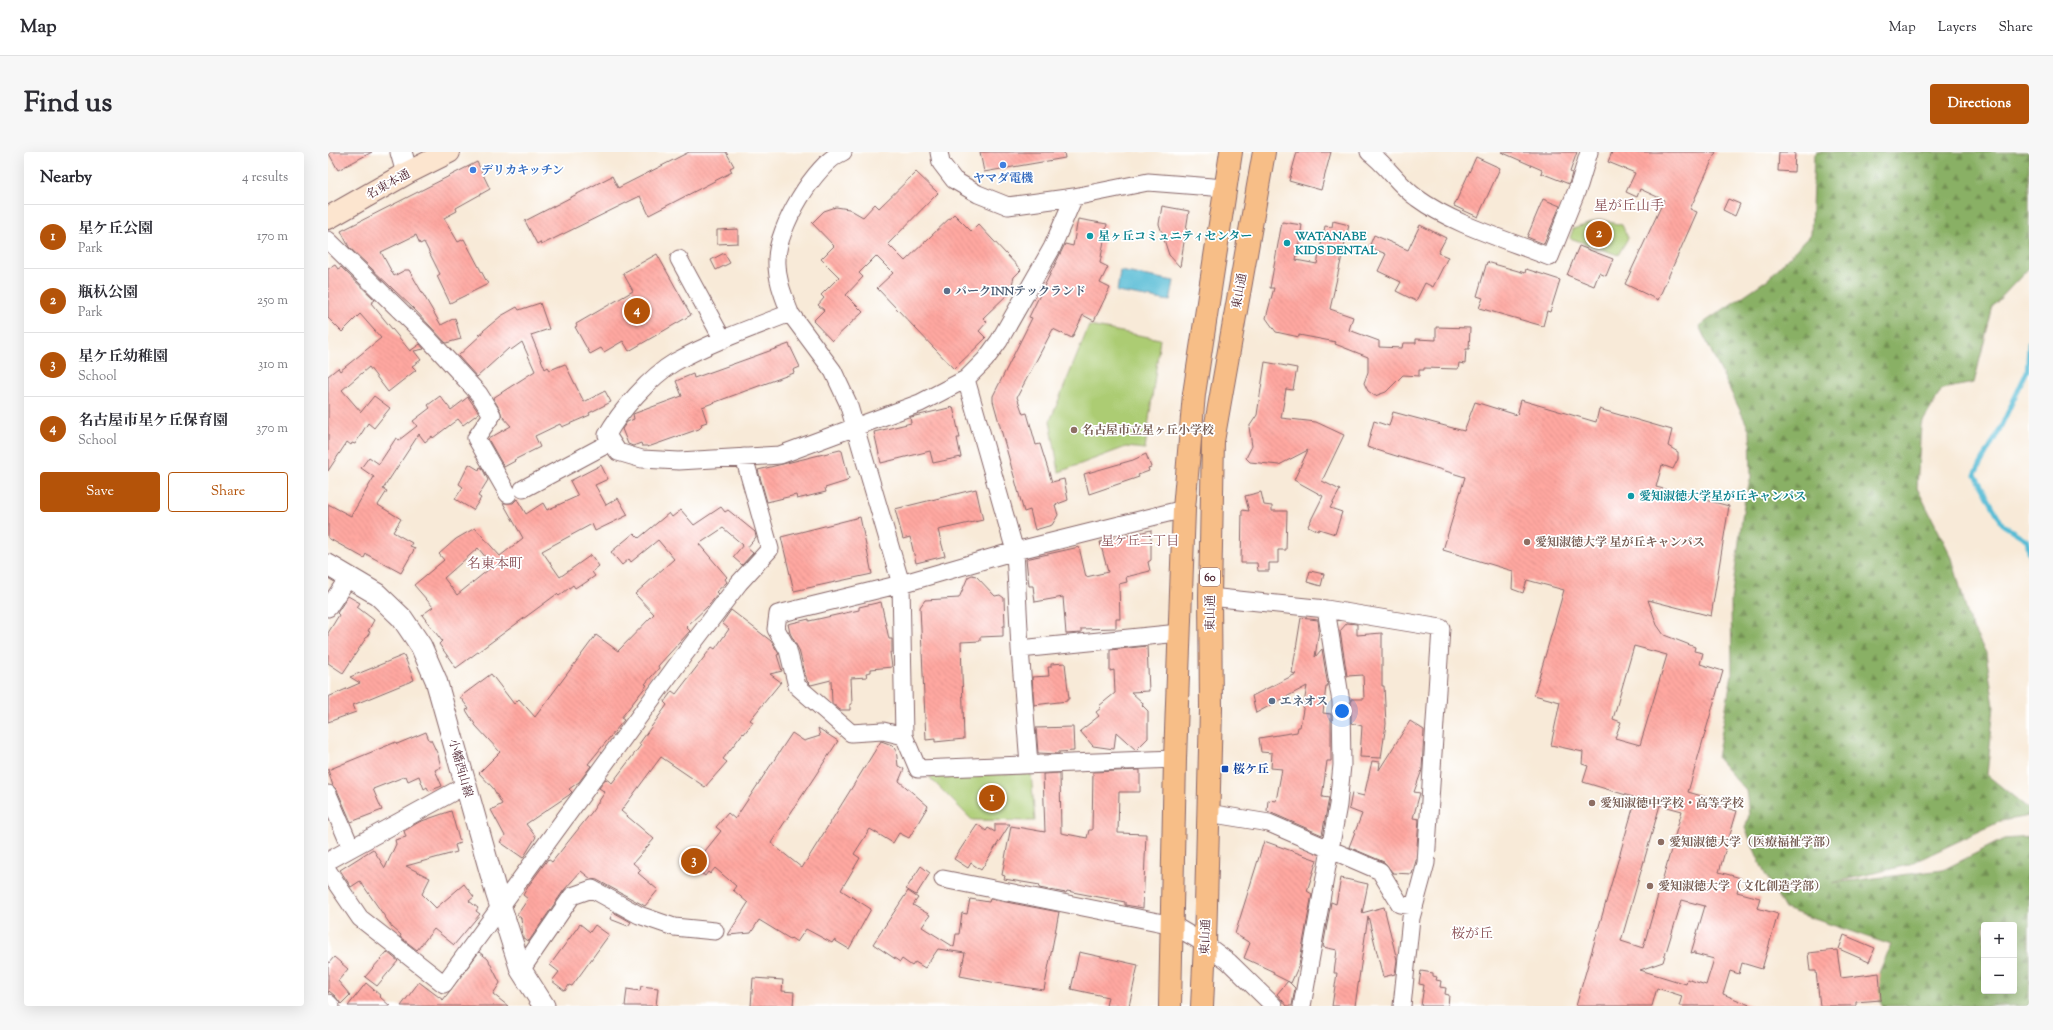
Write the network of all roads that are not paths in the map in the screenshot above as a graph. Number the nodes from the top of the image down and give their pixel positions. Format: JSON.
{"nodes":[{"id":1,"x":449,"y":152,"type":"edge"},
{"id":2,"x":843,"y":152,"type":"edge"},
{"id":3,"x":1231,"y":152,"type":"edge"},
{"id":4,"x":1264,"y":152,"type":"edge"},
{"id":5,"x":1369,"y":152,"type":"edge"},
{"id":6,"x":1589,"y":152,"type":"edge"},
{"id":7,"x":936,"y":156,"type":"edge"},
{"id":8,"x":408,"y":159,"type":"edge"},
{"id":9,"x":1225,"y":188,"type":"junction"},
{"id":10,"x":1074,"y":197,"type":"junction"},
{"id":11,"x":328,"y":203,"type":"edge"},
{"id":12,"x":328,"y":218,"type":"edge"},
{"id":13,"x":328,"y":240,"type":"edge"},
{"id":14,"x":679,"y":259,"type":"dead end"},
{"id":15,"x":790,"y":313,"type":"junction"},
{"id":16,"x":722,"y":340,"type":"junction"},
{"id":17,"x":966,"y":379,"type":"junction"},
{"id":18,"x":854,"y":427,"type":"junction"},
{"id":19,"x":611,"y":442,"type":"junction"},
{"id":20,"x":744,"y":457,"type":"junction"},
{"id":21,"x":1184,"y":510,"type":"junction"},
{"id":22,"x":1015,"y":551,"type":"junction"},
{"id":23,"x":328,"y":565,"type":"edge"},
{"id":24,"x":348,"y":578,"type":"junction"},
{"id":25,"x":901,"y":584,"type":"junction"},
{"id":26,"x":1210,"y":597,"type":"junction"},
{"id":27,"x":328,"y":608,"type":"edge"},
{"id":28,"x":1326,"y":609,"type":"junction"},
{"id":29,"x":1179,"y":633,"type":"junction"},
{"id":30,"x":1020,"y":649,"type":"junction"},
{"id":31,"x":904,"y":736,"type":"junction"},
{"id":32,"x":1175,"y":759,"type":"junction"},
{"id":33,"x":1029,"y":764,"type":"junction"},
{"id":34,"x":466,"y":785,"type":"junction"},
{"id":35,"x":329,"y":798,"type":"edge"},
{"id":36,"x":1208,"y":813,"type":"junction"},
{"id":37,"x":351,"y":848,"type":"junction"},
{"id":38,"x":1329,"y":850,"type":"junction"},
{"id":39,"x":328,"y":861,"type":"edge"},
{"id":40,"x":328,"y":871,"type":"edge"},
{"id":41,"x":943,"y":879,"type":"dead end"},
{"id":42,"x":500,"y":905,"type":"junction"},
{"id":43,"x":1414,"y":906,"type":"junction"},
{"id":44,"x":1173,"y":925,"type":"junction"},
{"id":45,"x":715,"y":931,"type":"dead end"},
{"id":46,"x":1205,"y":944,"type":"junction"},
{"id":47,"x":521,"y":970,"type":"junction"},
{"id":48,"x":328,"y":1003,"type":"edge"},
{"id":49,"x":331,"y":1006,"type":"edge"},
{"id":50,"x":544,"y":1006,"type":"edge"},
{"id":51,"x":1170,"y":1006,"type":"edge"},
{"id":52,"x":1202,"y":1006,"type":"edge"},
{"id":53,"x":1274,"y":1006,"type":"edge"},
{"id":54,"x":1302,"y":1006,"type":"edge"},
{"id":55,"x":1402,"y":1006,"type":"edge"}],
"edges":[{"from":1,"to":8,"type":"main road","name":"名東本通"},
{"from":2,"to":15,"type":"street"},
{"from":3,"to":9,"type":"main road"},
{"from":4,"to":26,"type":"main road","name":"東山通","number":"60"},
{"from":5,"to":6,"type":"street"},
{"from":7,"to":10,"type":"street"},
{"from":8,"to":11,"type":"main road","name":"名東本通"},
{"from":8,"to":12,"type":"main road","name":"名東本通"},
{"from":9,"to":10,"type":"street"},
{"from":9,"to":21,"type":"main road"},
{"from":10,"to":17,"type":"street"},
{"from":13,"to":19,"type":"street"},
{"from":14,"to":16,"type":"street"},
{"from":15,"to":16,"type":"street"},
{"from":15,"to":18,"type":"street"},
{"from":16,"to":19,"type":"street"},
{"from":17,"to":18,"type":"street"},
{"from":17,"to":22,"type":"street"},
{"from":18,"to":20,"type":"street"},
{"from":18,"to":25,"type":"street"},
{"from":19,"to":20,"type":"street"},
{"from":20,"to":42,"type":"street"},
{"from":21,"to":22,"type":"street"},
{"from":21,"to":29,"type":"main road"},
{"from":22,"to":25,"type":"street"},
{"from":22,"to":30,"type":"street"},
{"from":23,"to":24,"type":"street","name":"小幡西山線"},
{"from":24,"to":27,"type":"street"},
{"from":24,"to":34,"type":"street","name":"小幡西山線"},
{"from":25,"to":31,"type":"street"},
{"from":25,"to":31,"type":"street"},
{"from":26,"to":28,"type":"street"},
{"from":26,"to":36,"type":"main road","name":"東山通","number":"60"},
{"from":28,"to":38,"type":"street"},
{"from":28,"to":43,"type":"street"},
{"from":29,"to":30,"type":"street"},
{"from":29,"to":32,"type":"main road"},
{"from":30,"to":33,"type":"street"},
{"from":31,"to":33,"type":"street"},
{"from":32,"to":33,"type":"street"},
{"from":32,"to":44,"type":"main road"},
{"from":34,"to":37,"type":"street"},
{"from":34,"to":42,"type":"street","name":"小幡西山線"},
{"from":35,"to":37,"type":"street"},
{"from":36,"to":38,"type":"street"},
{"from":36,"to":46,"type":"main road","name":"東山通","number":"60"},
{"from":37,"to":39,"type":"street"},
{"from":38,"to":43,"type":"street"},
{"from":38,"to":54,"type":"street"},
{"from":40,"to":42,"type":"street"},
{"from":41,"to":44,"type":"street"},
{"from":42,"to":47,"type":"street","name":"小幡西山線"},
{"from":43,"to":55,"type":"street"},
{"from":44,"to":46,"type":"street"},
{"from":44,"to":51,"type":"main road"},
{"from":45,"to":47,"type":"street"},
{"from":46,"to":52,"type":"main road","name":"東山通","number":"60"},
{"from":46,"to":53,"type":"street"},
{"from":47,"to":50,"type":"street","name":"小幡西山線"},
{"from":48,"to":49,"type":"street"}]}
